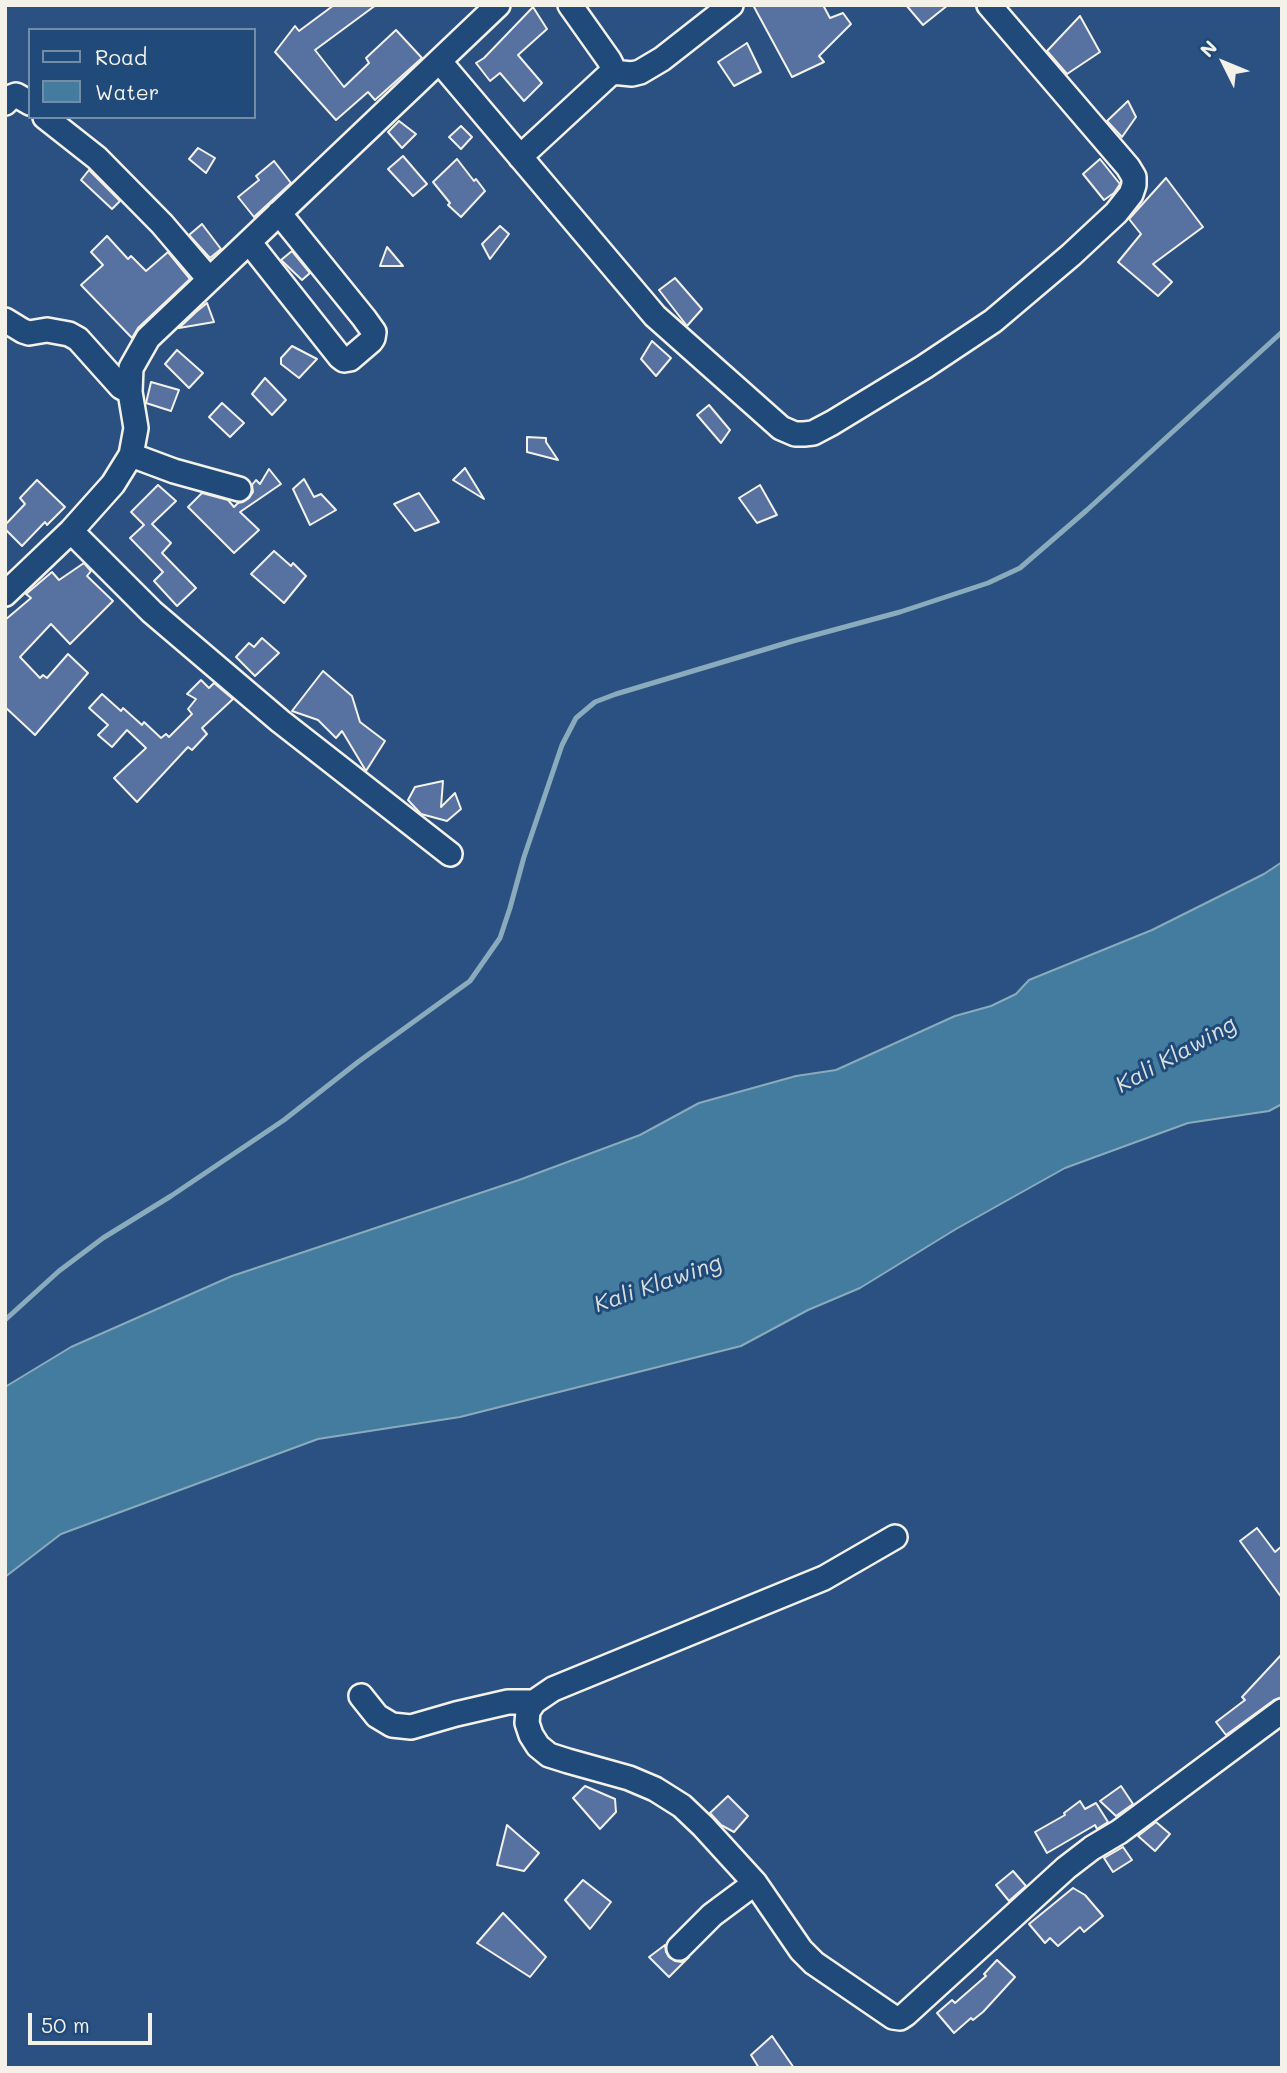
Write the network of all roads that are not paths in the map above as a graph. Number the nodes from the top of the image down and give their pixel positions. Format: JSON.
{"nodes":[{"id":1,"x":498,"y":5,"type":"edge"},
{"id":2,"x":570,"y":5,"type":"edge"},
{"id":3,"x":731,"y":5,"type":"edge"},
{"id":4,"x":989,"y":5,"type":"edge"},
{"id":5,"x":440,"y":62,"type":"junction"},
{"id":6,"x":612,"y":72,"type":"junction"},
{"id":7,"x":28,"y":102,"type":"edge"},
{"id":8,"x":5,"y":103,"type":"edge"},
{"id":9,"x":48,"y":119,"type":"edge"},
{"id":10,"x":520,"y":157,"type":"junction"},
{"id":11,"x":279,"y":213,"type":"junction"},
{"id":12,"x":249,"y":242,"type":"junction"},
{"id":13,"x":209,"y":279,"type":"junction"},
{"id":14,"x":5,"y":320,"type":"edge"},
{"id":15,"x":130,"y":392,"type":"junction"},
{"id":16,"x":131,"y":455,"type":"junction"},
{"id":17,"x":239,"y":489,"type":"dead end"},
{"id":18,"x":71,"y":531,"type":"junction"},
{"id":19,"x":5,"y":594,"type":"edge"},
{"id":20,"x":450,"y":854,"type":"dead end"},
{"id":21,"x":895,"y":1537,"type":"dead end"},
{"id":22,"x":361,"y":1696,"type":"dead end"},
{"id":23,"x":534,"y":1702,"type":"junction"},
{"id":24,"x":1282,"y":1711,"type":"edge"},
{"id":25,"x":754,"y":1883,"type":"junction"},
{"id":26,"x":679,"y":1948,"type":"dead end"}],
"edges":[{"from":1,"to":5,"type":"street"},
{"from":2,"to":6,"type":"street"},
{"from":3,"to":6,"type":"street"},
{"from":4,"to":10,"type":"street"},
{"from":5,"to":10,"type":"street"},
{"from":5,"to":11,"type":"street"},
{"from":6,"to":10,"type":"street"},
{"from":7,"to":8,"type":"street"},
{"from":9,"to":13,"type":"street"},
{"from":11,"to":12,"type":"street"},
{"from":11,"to":12,"type":"street"},
{"from":12,"to":13,"type":"street"},
{"from":13,"to":15,"type":"street"},
{"from":14,"to":15,"type":"street"},
{"from":15,"to":16,"type":"street"},
{"from":16,"to":17,"type":"street"},
{"from":16,"to":18,"type":"street"},
{"from":18,"to":19,"type":"street"},
{"from":18,"to":20,"type":"street"},
{"from":21,"to":23,"type":"street"},
{"from":22,"to":23,"type":"street"},
{"from":23,"to":25,"type":"street"},
{"from":24,"to":25,"type":"street"},
{"from":25,"to":26,"type":"street"}]}
